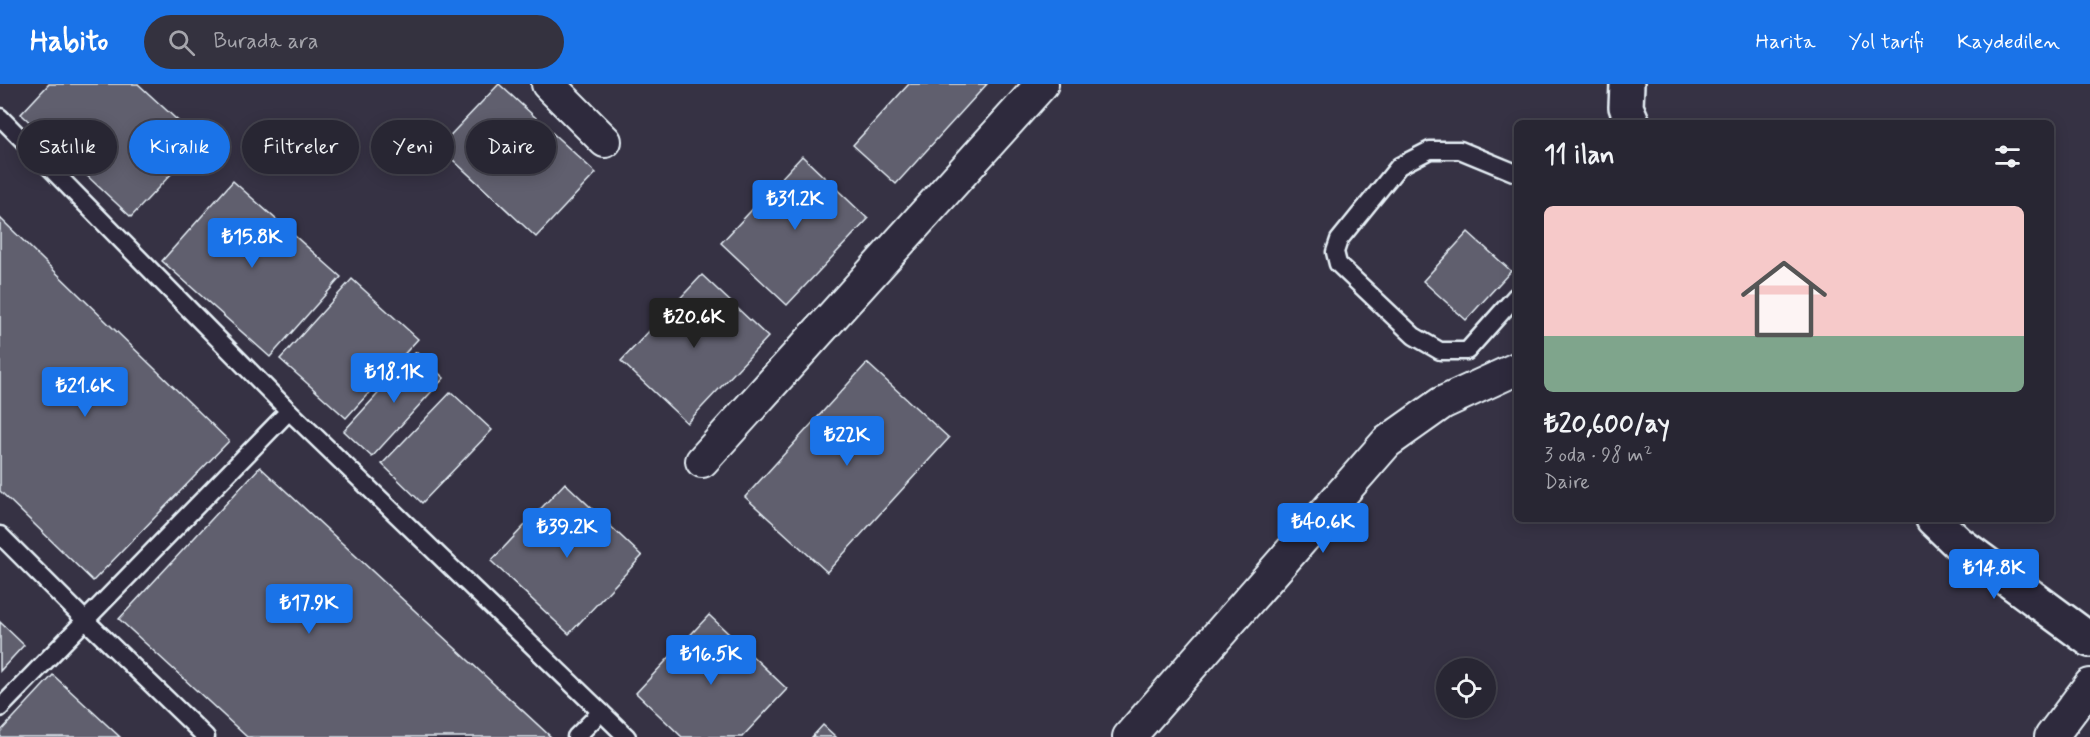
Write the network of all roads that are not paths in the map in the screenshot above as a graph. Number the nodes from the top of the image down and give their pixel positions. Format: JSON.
{"nodes":[{"id":1,"x":548,"y":84,"type":"edge"},
{"id":2,"x":1042,"y":84,"type":"edge"},
{"id":3,"x":0,"y":117,"type":"edge"},
{"id":4,"x":605,"y":141,"type":"dead end"},
{"id":5,"x":1514,"y":172,"type":"edge"},
{"id":6,"x":1514,"y":298,"type":"edge"},
{"id":7,"x":1514,"y":370,"type":"edge"},
{"id":8,"x":290,"y":411,"type":"junction"},
{"id":9,"x":702,"y":461,"type":"dead end"},
{"id":10,"x":1936,"y":522,"type":"edge"},
{"id":11,"x":0,"y":535,"type":"edge"},
{"id":12,"x":85,"y":620,"type":"junction"},
{"id":13,"x":2090,"y":640,"type":"edge"},
{"id":14,"x":2090,"y":686,"type":"edge"},
{"id":15,"x":0,"y":708,"type":"edge"},
{"id":16,"x":601,"y":712,"type":"junction"},
{"id":17,"x":206,"y":737,"type":"edge"},
{"id":18,"x":576,"y":737,"type":"edge"},
{"id":19,"x":627,"y":737,"type":"edge"},
{"id":20,"x":1129,"y":737,"type":"edge"},
{"id":21,"x":2051,"y":737,"type":"edge"}],
"edges":[{"from":1,"to":4,"type":"street"},
{"from":2,"to":9,"type":"street"},
{"from":3,"to":8,"type":"lane"},
{"from":5,"to":6,"type":"lane"},
{"from":7,"to":20,"type":"street"},
{"from":8,"to":12,"type":"lane"},
{"from":8,"to":16,"type":"lane"},
{"from":10,"to":13,"type":"street"},
{"from":11,"to":12,"type":"lane"},
{"from":12,"to":15,"type":"lane"},
{"from":12,"to":17,"type":"lane"},
{"from":14,"to":21,"type":"street"},
{"from":16,"to":18,"type":"lane"},
{"from":16,"to":19,"type":"lane"}]}
